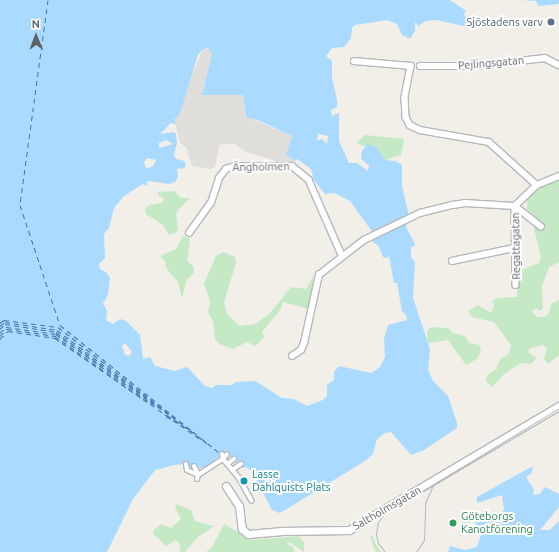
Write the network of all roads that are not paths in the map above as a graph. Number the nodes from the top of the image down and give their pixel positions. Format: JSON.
{"nodes":[{"id":1,"x":354,"y":61,"type":"dead end"},
{"id":2,"x":559,"y":65,"type":"edge"},
{"id":3,"x":420,"y":66,"type":"dead end"},
{"id":4,"x":559,"y":176,"type":"edge"},
{"id":5,"x":537,"y":185,"type":"junction"},
{"id":6,"x":516,"y":206,"type":"junction"},
{"id":7,"x":541,"y":226,"type":"dead end"},
{"id":8,"x":189,"y":233,"type":"dead end"},
{"id":9,"x":514,"y":248,"type":"junction"},
{"id":10,"x":342,"y":255,"type":"junction"},
{"id":11,"x":452,"y":261,"type":"dead end"},
{"id":12,"x":516,"y":285,"type":"dead end"},
{"id":13,"x":292,"y":356,"type":"dead end"},
{"id":14,"x":559,"y":406,"type":"edge"},
{"id":15,"x":222,"y":454,"type":"dead end"},
{"id":16,"x":227,"y":454,"type":"dead end"},
{"id":17,"x":223,"y":459,"type":"junction"},
{"id":18,"x":234,"y":459,"type":"dead end"},
{"id":19,"x":186,"y":464,"type":"dead end"},
{"id":20,"x":227,"y":464,"type":"junction"},
{"id":21,"x":241,"y":464,"type":"dead end"},
{"id":22,"x":194,"y":466,"type":"dead end"},
{"id":23,"x":232,"y":470,"type":"junction"},
{"id":24,"x":197,"y":477,"type":"junction"},
{"id":25,"x":226,"y":486,"type":"dead end"},
{"id":26,"x":252,"y":501,"type":"dead end"}],
"edges":[{"from":1,"to":5,"type":"street"},
{"from":2,"to":3,"type":"street","name":"Pejlingsgatan"},
{"from":4,"to":5,"type":"street"},
{"from":5,"to":6,"type":"street"},
{"from":6,"to":7,"type":"street"},
{"from":6,"to":9,"type":"street","name":"Regattagatan"},
{"from":6,"to":10,"type":"street"},
{"from":8,"to":10,"type":"street","name":"Ängholmen"},
{"from":9,"to":11,"type":"street"},
{"from":9,"to":12,"type":"street","name":"Regattagatan"},
{"from":10,"to":13,"type":"street"},
{"from":14,"to":25,"type":"street","name":"Saltholmsgatan"},
{"from":15,"to":17,"type":"street"},
{"from":16,"to":17,"type":"street"},
{"from":17,"to":20,"type":"street"},
{"from":17,"to":24,"type":"street"},
{"from":18,"to":20,"type":"street"},
{"from":19,"to":24,"type":"street"},
{"from":20,"to":23,"type":"street"},
{"from":21,"to":23,"type":"street"},
{"from":22,"to":24,"type":"street"},
{"from":23,"to":26,"type":"street"}]}
